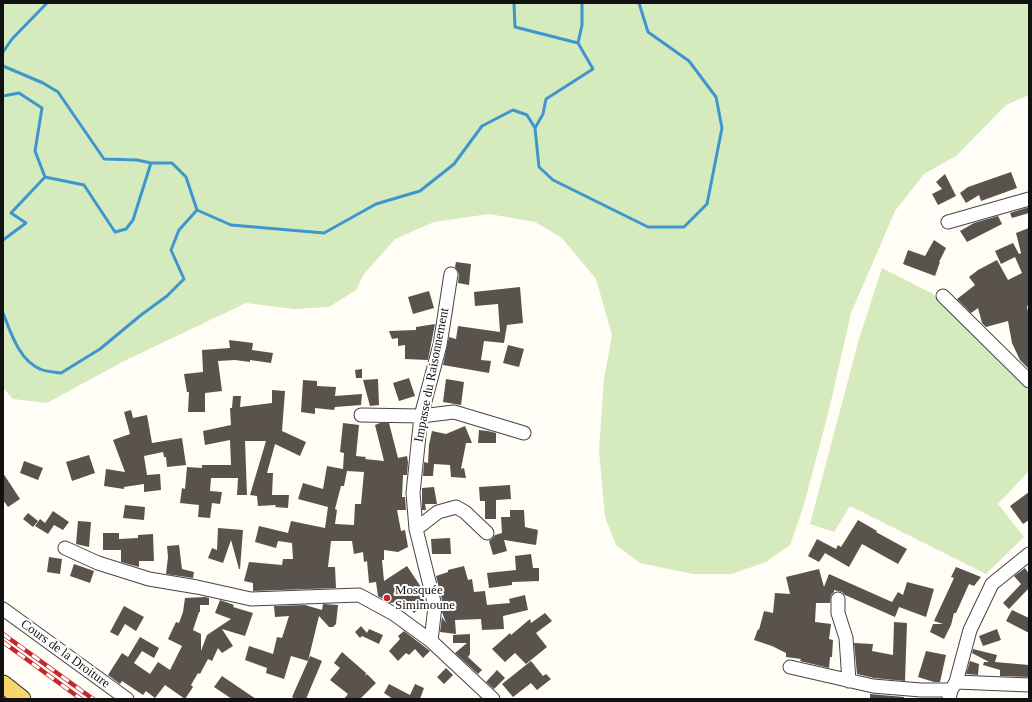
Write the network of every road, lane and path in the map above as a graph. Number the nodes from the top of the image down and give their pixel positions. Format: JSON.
{"nodes":[{"id":1,"x":1029,"y":199,"type":"edge"},
{"id":2,"x":948,"y":222,"type":"dead end"},
{"id":3,"x":451,"y":274,"type":"dead end"},
{"id":4,"x":943,"y":296,"type":"dead end"},
{"id":5,"x":1029,"y":381,"type":"edge"},
{"id":6,"x":361,"y":415,"type":"dead end"},
{"id":7,"x":421,"y":416,"type":"junction"},
{"id":8,"x":524,"y":433,"type":"dead end"},
{"id":9,"x":416,"y":529,"type":"junction"},
{"id":10,"x":487,"y":533,"type":"dead end"},
{"id":11,"x":65,"y":548,"type":"dead end"},
{"id":12,"x":1029,"y":554,"type":"edge"},
{"id":13,"x":838,"y":599,"type":"dead end"},
{"id":14,"x":3,"y":609,"type":"edge"},
{"id":15,"x":431,"y":641,"type":"junction"},
{"id":16,"x":790,"y":667,"type":"dead end"},
{"id":17,"x":849,"y":681,"type":"junction"},
{"id":18,"x":3,"y":684,"type":"edge"},
{"id":19,"x":1029,"y":685,"type":"edge"},
{"id":20,"x":952,"y":690,"type":"edge"},
{"id":21,"x":22,"y":699,"type":"edge"},
{"id":22,"x":127,"y":699,"type":"edge"},
{"id":23,"x":493,"y":699,"type":"edge"}],
"edges":[{"from":1,"to":2,"type":"street"},
{"from":3,"to":7,"type":"street","name":"Impasse du Raisonnement"},
{"from":4,"to":5,"type":"street"},
{"from":6,"to":7,"type":"street"},
{"from":7,"to":8,"type":"street"},
{"from":7,"to":9,"type":"street","name":"Impasse du Raisonnement"},
{"from":9,"to":10,"type":"street"},
{"from":9,"to":15,"type":"street","name":"Impasse du Raisonnement"},
{"from":11,"to":15,"type":"street"},
{"from":12,"to":20,"type":"street"},
{"from":13,"to":17,"type":"street"},
{"from":14,"to":22,"type":"street","name":"Cours de la Droiture"},
{"from":15,"to":23,"type":"street"},
{"from":16,"to":17,"type":"street"},
{"from":17,"to":20,"type":"street"},
{"from":18,"to":21,"type":"main road"},
{"from":19,"to":20,"type":"street"}]}
